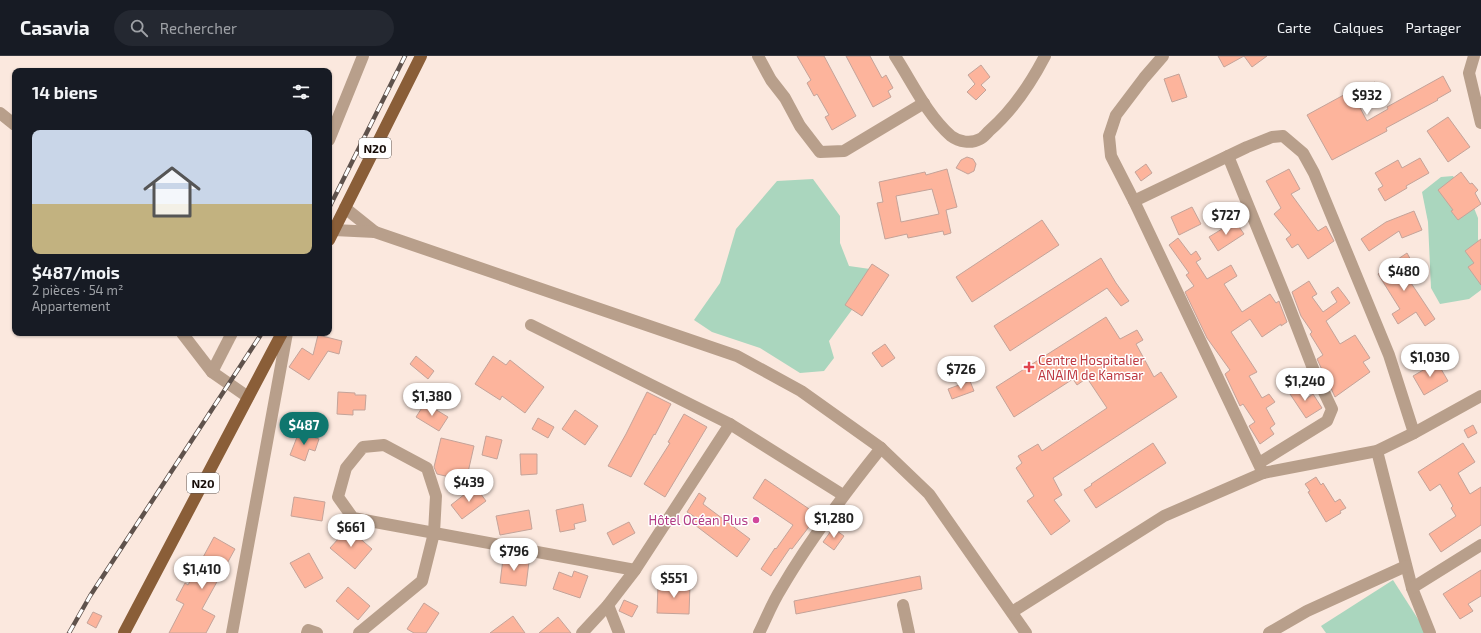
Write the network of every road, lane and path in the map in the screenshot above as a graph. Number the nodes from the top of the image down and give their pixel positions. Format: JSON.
{"nodes":[{"id":1,"x":363,"y":56,"type":"edge"},
{"id":2,"x":421,"y":56,"type":"edge"},
{"id":3,"x":758,"y":56,"type":"edge"},
{"id":4,"x":896,"y":56,"type":"edge"},
{"id":5,"x":1045,"y":56,"type":"edge"},
{"id":6,"x":1163,"y":56,"type":"edge"},
{"id":7,"x":1474,"y":56,"type":"edge"},
{"id":8,"x":924,"y":102,"type":"junction"},
{"id":9,"x":0,"y":113,"type":"edge"},
{"id":10,"x":12,"y":123,"type":"edge"},
{"id":11,"x":1481,"y":123,"type":"edge"},
{"id":12,"x":332,"y":133,"type":"edge"},
{"id":13,"x":1228,"y":156,"type":"junction"},
{"id":14,"x":1134,"y":201,"type":"junction"},
{"id":15,"x":345,"y":208,"type":"junction"},
{"id":16,"x":375,"y":232,"type":"junction"},
{"id":17,"x":332,"y":233,"type":"edge"},
{"id":18,"x":332,"y":235,"type":"edge"},
{"id":19,"x":531,"y":325,"type":"dead end"},
{"id":20,"x":184,"y":336,"type":"edge"},
{"id":21,"x":230,"y":336,"type":"edge"},
{"id":22,"x":280,"y":336,"type":"edge"},
{"id":23,"x":287,"y":336,"type":"edge"},
{"id":24,"x":212,"y":372,"type":"junction"},
{"id":25,"x":1481,"y":396,"type":"edge"},
{"id":26,"x":248,"y":397,"type":"junction"},
{"id":27,"x":730,"y":424,"type":"junction"},
{"id":28,"x":1414,"y":433,"type":"junction"},
{"id":29,"x":881,"y":448,"type":"junction"},
{"id":30,"x":1376,"y":451,"type":"junction"},
{"id":31,"x":1261,"y":468,"type":"junction"},
{"id":32,"x":843,"y":495,"type":"junction"},
{"id":33,"x":434,"y":533,"type":"junction"},
{"id":34,"x":1481,"y":545,"type":"edge"},
{"id":35,"x":1406,"y":566,"type":"junction"},
{"id":36,"x":635,"y":570,"type":"junction"},
{"id":37,"x":1412,"y":588,"type":"junction"},
{"id":38,"x":903,"y":604,"type":"dead end"},
{"id":39,"x":608,"y":605,"type":"junction"},
{"id":40,"x":1012,"y":612,"type":"junction"},
{"id":41,"x":364,"y":632,"type":"edge"},
{"id":42,"x":124,"y":633,"type":"edge"},
{"id":43,"x":232,"y":633,"type":"edge"},
{"id":44,"x":307,"y":633,"type":"edge"},
{"id":45,"x":317,"y":633,"type":"edge"},
{"id":46,"x":582,"y":633,"type":"edge"},
{"id":47,"x":619,"y":633,"type":"edge"},
{"id":48,"x":759,"y":633,"type":"edge"},
{"id":49,"x":909,"y":633,"type":"edge"},
{"id":50,"x":1026,"y":633,"type":"edge"},
{"id":51,"x":1269,"y":633,"type":"edge"},
{"id":52,"x":1430,"y":633,"type":"edge"}],
"edges":[{"from":1,"to":12,"type":"street"},
{"from":2,"to":15,"type":"main road","number":"N20"},
{"from":3,"to":8,"type":"street"},
{"from":4,"to":8,"type":"street"},
{"from":5,"to":8,"type":"street"},
{"from":6,"to":14,"type":"street"},
{"from":7,"to":11,"type":"street"},
{"from":9,"to":10,"type":"street"},
{"from":13,"to":14,"type":"street"},
{"from":13,"to":28,"type":"street"},
{"from":13,"to":31,"type":"street"},
{"from":14,"to":31,"type":"street"},
{"from":15,"to":16,"type":"street"},
{"from":15,"to":17,"type":"main road","number":"N20"},
{"from":16,"to":18,"type":"street"},
{"from":16,"to":29,"type":"street"},
{"from":19,"to":27,"type":"street"},
{"from":20,"to":24,"type":"street"},
{"from":21,"to":24,"type":"street"},
{"from":22,"to":26,"type":"main road","number":"N20"},
{"from":23,"to":43,"type":"street"},
{"from":24,"to":26,"type":"street"},
{"from":25,"to":28,"type":"street"},
{"from":26,"to":42,"type":"main road","number":"N20"},
{"from":27,"to":32,"type":"street"},
{"from":27,"to":36,"type":"street"},
{"from":28,"to":30,"type":"street"},
{"from":29,"to":32,"type":"street"},
{"from":29,"to":40,"type":"street"},
{"from":30,"to":31,"type":"street"},
{"from":30,"to":35,"type":"street"},
{"from":31,"to":40,"type":"street"},
{"from":32,"to":48,"type":"street"},
{"from":33,"to":33,"type":"street"},
{"from":33,"to":36,"type":"street"},
{"from":33,"to":41,"type":"street"},
{"from":34,"to":37,"type":"street"},
{"from":35,"to":37,"type":"street"},
{"from":35,"to":51,"type":"street"},
{"from":36,"to":39,"type":"street"},
{"from":37,"to":52,"type":"street"},
{"from":38,"to":49,"type":"street"},
{"from":39,"to":46,"type":"street"},
{"from":39,"to":47,"type":"street"},
{"from":40,"to":50,"type":"street"},
{"from":44,"to":45,"type":"street"}]}
